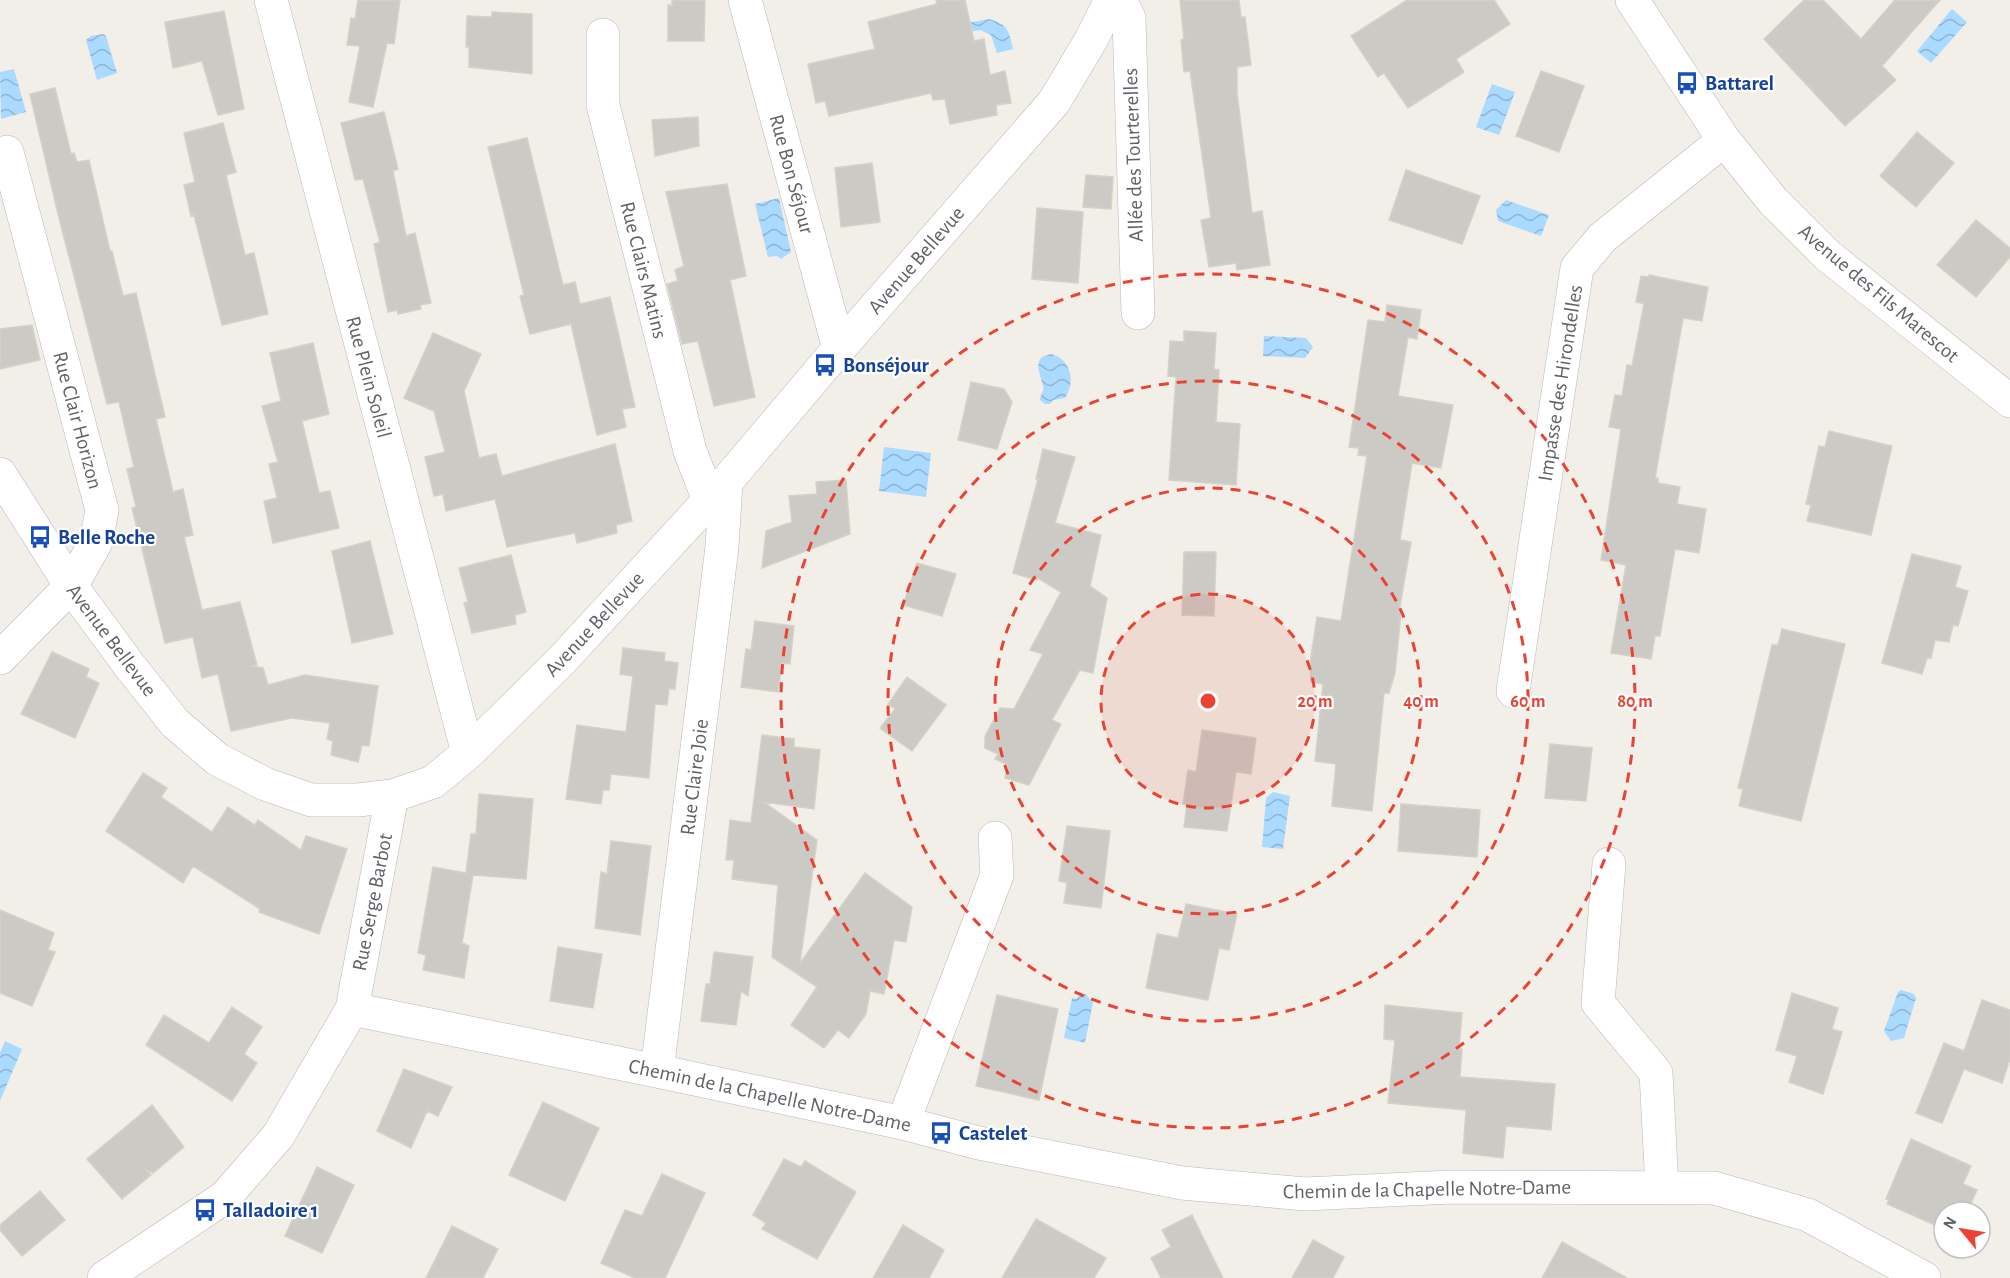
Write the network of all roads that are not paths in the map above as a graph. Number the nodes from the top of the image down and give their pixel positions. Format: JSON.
{"nodes":[{"id":1,"x":271,"y":0,"type":"edge"},
{"id":2,"x":746,"y":0,"type":"edge"},
{"id":3,"x":1111,"y":0,"type":"edge"},
{"id":4,"x":1120,"y":0,"type":"edge"},
{"id":5,"x":1632,"y":0,"type":"edge"},
{"id":6,"x":603,"y":35,"type":"dead end"},
{"id":7,"x":1724,"y":140,"type":"junction"},
{"id":8,"x":7,"y":152,"type":"dead end"},
{"id":9,"x":1138,"y":312,"type":"dead end"},
{"id":10,"x":838,"y":349,"type":"junction"},
{"id":11,"x":2010,"y":400,"type":"edge"},
{"id":12,"x":0,"y":474,"type":"edge"},
{"id":13,"x":717,"y":491,"type":"junction"},
{"id":14,"x":71,"y":586,"type":"junction"},
{"id":15,"x":0,"y":658,"type":"edge"},
{"id":16,"x":1513,"y":692,"type":"dead end"},
{"id":17,"x":468,"y":753,"type":"junction"},
{"id":18,"x":392,"y":796,"type":"junction"},
{"id":19,"x":995,"y":838,"type":"dead end"},
{"id":20,"x":1609,"y":864,"type":"dead end"},
{"id":21,"x":352,"y":1009,"type":"junction"},
{"id":22,"x":657,"y":1071,"type":"junction"},
{"id":23,"x":903,"y":1123,"type":"junction"},
{"id":24,"x":1662,"y":1188,"type":"junction"},
{"id":25,"x":104,"y":1278,"type":"edge"},
{"id":26,"x":1924,"y":1278,"type":"edge"}],
"edges":[{"from":1,"to":17,"type":"street","name":"Rue Plein Soleil"},
{"from":2,"to":10,"type":"street","name":"Rue Bon Séjour"},
{"from":3,"to":10,"type":"street","name":"Avenue Bellevue"},
{"from":4,"to":9,"type":"street","name":"Allée des Tourterelles"},
{"from":5,"to":7,"type":"street","name":"Avenue des Fils Marescot"},
{"from":6,"to":13,"type":"street","name":"Rue Clairs Matins"},
{"from":7,"to":11,"type":"street","name":"Avenue des Fils Marescot"},
{"from":7,"to":16,"type":"street","name":"Impasse des Hirondelles"},
{"from":8,"to":14,"type":"street","name":"Rue Clair Horizon"},
{"from":10,"to":13,"type":"street","name":"Avenue Bellevue"},
{"from":12,"to":14,"type":"street","name":"Avenue Bellevue"},
{"from":13,"to":17,"type":"street","name":"Avenue Bellevue"},
{"from":13,"to":22,"type":"street","name":"Rue Claire Joie"},
{"from":14,"to":15,"type":"street","name":"Rue Clair Horizon"},
{"from":14,"to":18,"type":"street","name":"Avenue Bellevue"},
{"from":17,"to":18,"type":"street","name":"Avenue Bellevue"},
{"from":18,"to":21,"type":"street","name":"Rue Serge Barbot"},
{"from":19,"to":23,"type":"street"},
{"from":20,"to":24,"type":"street"},
{"from":21,"to":22,"type":"street","name":"Chemin de la Chapelle Notre-Dame"},
{"from":21,"to":25,"type":"street","name":"Rue Serge Barbot"},
{"from":22,"to":23,"type":"street","name":"Chemin de la Chapelle Notre-Dame"},
{"from":23,"to":24,"type":"street","name":"Chemin de la Chapelle Notre-Dame"},
{"from":24,"to":26,"type":"street","name":"Chemin de la Chapelle Notre-Dame"}]}
